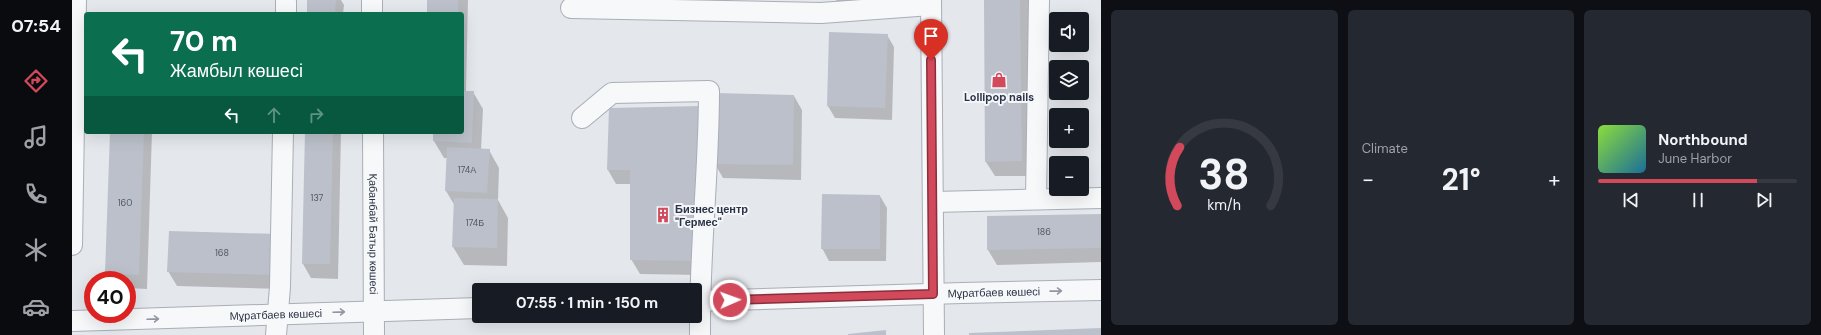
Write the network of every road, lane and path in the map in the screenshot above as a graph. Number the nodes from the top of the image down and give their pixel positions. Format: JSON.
{"nodes":[{"id":1,"x":76,"y":0,"type":"edge"},
{"id":2,"x":372,"y":0,"type":"edge"},
{"id":3,"x":1039,"y":0,"type":"edge"},
{"id":4,"x":931,"y":2,"type":"edge"},
{"id":5,"x":571,"y":8,"type":"dead end"},
{"id":6,"x":372,"y":12,"type":"edge"},
{"id":7,"x":582,"y":118,"type":"dead end"},
{"id":8,"x":284,"y":134,"type":"edge"},
{"id":9,"x":372,"y":134,"type":"edge"},
{"id":10,"x":1101,"y":198,"type":"edge"},
{"id":11,"x":1036,"y":199,"type":"junction"},
{"id":12,"x":933,"y":202,"type":"junction"},
{"id":13,"x":72,"y":210,"type":"edge"},
{"id":14,"x":72,"y":245,"type":"edge"},
{"id":15,"x":698,"y":283,"type":"edge"},
{"id":16,"x":1101,"y":290,"type":"edge"},
{"id":17,"x":933,"y":294,"type":"junction"},
{"id":18,"x":702,"y":301,"type":"edge"},
{"id":19,"x":472,"y":308,"type":"edge"},
{"id":20,"x":373,"y":311,"type":"junction"},
{"id":21,"x":278,"y":314,"type":"junction"},
{"id":22,"x":72,"y":321,"type":"edge"},
{"id":23,"x":699,"y":323,"type":"edge"},
{"id":24,"x":276,"y":335,"type":"edge"},
{"id":25,"x":374,"y":335,"type":"edge"},
{"id":26,"x":700,"y":335,"type":"edge"},
{"id":27,"x":934,"y":335,"type":"edge"}],
"edges":[{"from":1,"to":13,"type":"street"},
{"from":2,"to":6,"type":"street"},
{"from":3,"to":11,"type":"street"},
{"from":4,"to":5,"type":"street"},
{"from":4,"to":12,"type":"street"},
{"from":7,"to":15,"type":"street"},
{"from":8,"to":21,"type":"street"},
{"from":9,"to":20,"type":"street","name":"Қабанбай Батыр көшесі"},
{"from":10,"to":11,"type":"street"},
{"from":11,"to":12,"type":"street"},
{"from":12,"to":17,"type":"street"},
{"from":13,"to":14,"type":"street"},
{"from":17,"to":16,"type":"street","name":"Мұратбаев көшесі","one_way":true},
{"from":17,"to":18,"type":"street","name":"Мұратбаев көшесі"},
{"from":17,"to":27,"type":"street"},
{"from":19,"to":20,"type":"street","name":"Мұратбаев көшесі"},
{"from":21,"to":20,"type":"street","name":"Мұратбаев көшесі","one_way":true},
{"from":20,"to":25,"type":"street","name":"Қабанбай Батыр көшесі"},
{"from":22,"to":21,"type":"street","name":"Мұратбаев көшесі","one_way":true},
{"from":21,"to":24,"type":"street"},
{"from":23,"to":26,"type":"street"}]}
